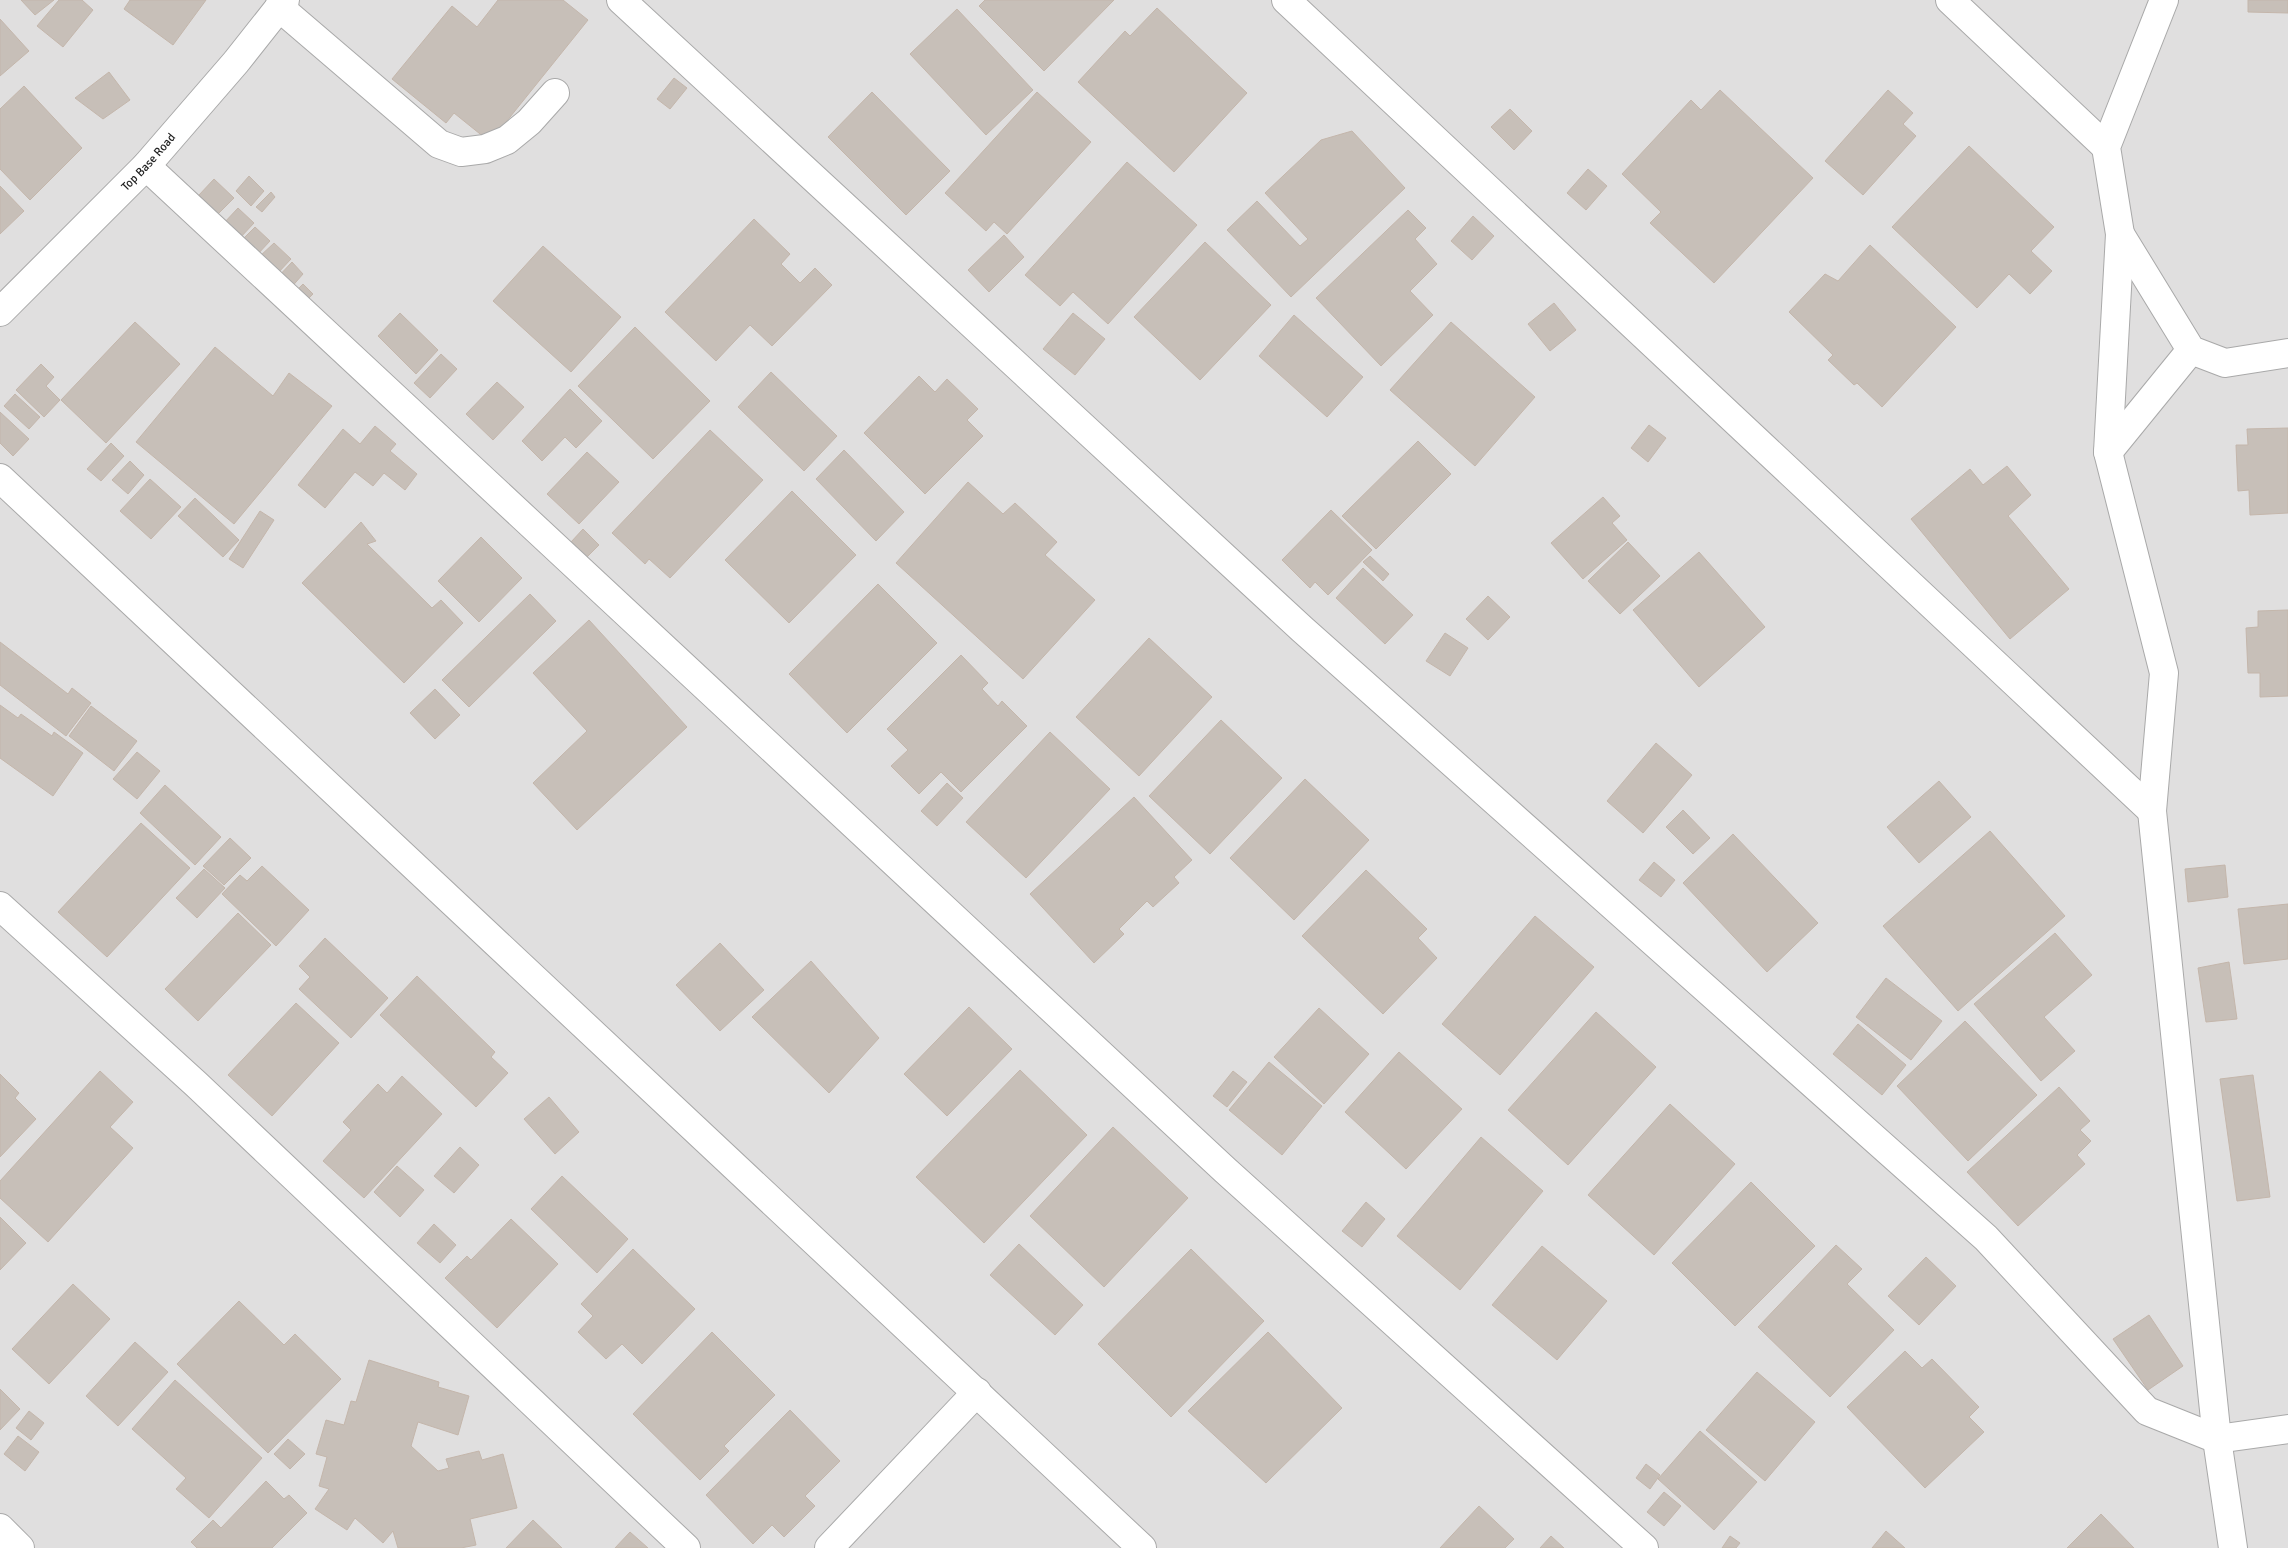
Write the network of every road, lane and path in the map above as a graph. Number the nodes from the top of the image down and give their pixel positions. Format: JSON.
{"nodes":[{"id":1,"x":621,"y":0,"type":"edge"},
{"id":2,"x":1286,"y":0,"type":"edge"},
{"id":3,"x":1950,"y":0,"type":"edge"},
{"id":4,"x":2164,"y":0,"type":"edge"},
{"id":5,"x":282,"y":4,"type":"edge"},
{"id":6,"x":555,"y":93,"type":"dead end"},
{"id":7,"x":2106,"y":147,"type":"junction"},
{"id":8,"x":146,"y":166,"type":"junction"},
{"id":9,"x":2120,"y":234,"type":"junction"},
{"id":10,"x":0,"y":312,"type":"edge"},
{"id":11,"x":2191,"y":350,"type":"junction"},
{"id":12,"x":2288,"y":353,"type":"edge"},
{"id":13,"x":2108,"y":452,"type":"junction"},
{"id":14,"x":0,"y":478,"type":"edge"},
{"id":15,"x":2152,"y":811,"type":"junction"},
{"id":16,"x":0,"y":906,"type":"edge"},
{"id":17,"x":977,"y":1392,"type":"junction"},
{"id":18,"x":2288,"y":1430,"type":"edge"},
{"id":19,"x":2217,"y":1439,"type":"junction"},
{"id":20,"x":0,"y":1528,"type":"edge"},
{"id":21,"x":20,"y":1548,"type":"edge"},
{"id":22,"x":686,"y":1548,"type":"edge"},
{"id":23,"x":829,"y":1548,"type":"edge"},
{"id":24,"x":1142,"y":1548,"type":"edge"},
{"id":25,"x":1644,"y":1548,"type":"edge"},
{"id":26,"x":2233,"y":1548,"type":"edge"}],
"edges":[{"from":1,"to":19,"type":"street"},
{"from":2,"to":15,"type":"street"},
{"from":3,"to":7,"type":"street"},
{"from":4,"to":7,"type":"street"},
{"from":5,"to":6,"type":"street"},
{"from":5,"to":8,"type":"street","name":"Top Base Road"},
{"from":7,"to":9,"type":"street"},
{"from":8,"to":10,"type":"street","name":"Top Base Road"},
{"from":8,"to":25,"type":"street"},
{"from":9,"to":11,"type":"street"},
{"from":9,"to":13,"type":"street"},
{"from":11,"to":12,"type":"street"},
{"from":11,"to":13,"type":"street"},
{"from":13,"to":15,"type":"street"},
{"from":14,"to":17,"type":"street"},
{"from":15,"to":19,"type":"street"},
{"from":16,"to":22,"type":"street"},
{"from":17,"to":23,"type":"street"},
{"from":17,"to":24,"type":"street"},
{"from":18,"to":19,"type":"street"},
{"from":19,"to":26,"type":"street"},
{"from":20,"to":21,"type":"street"}]}
